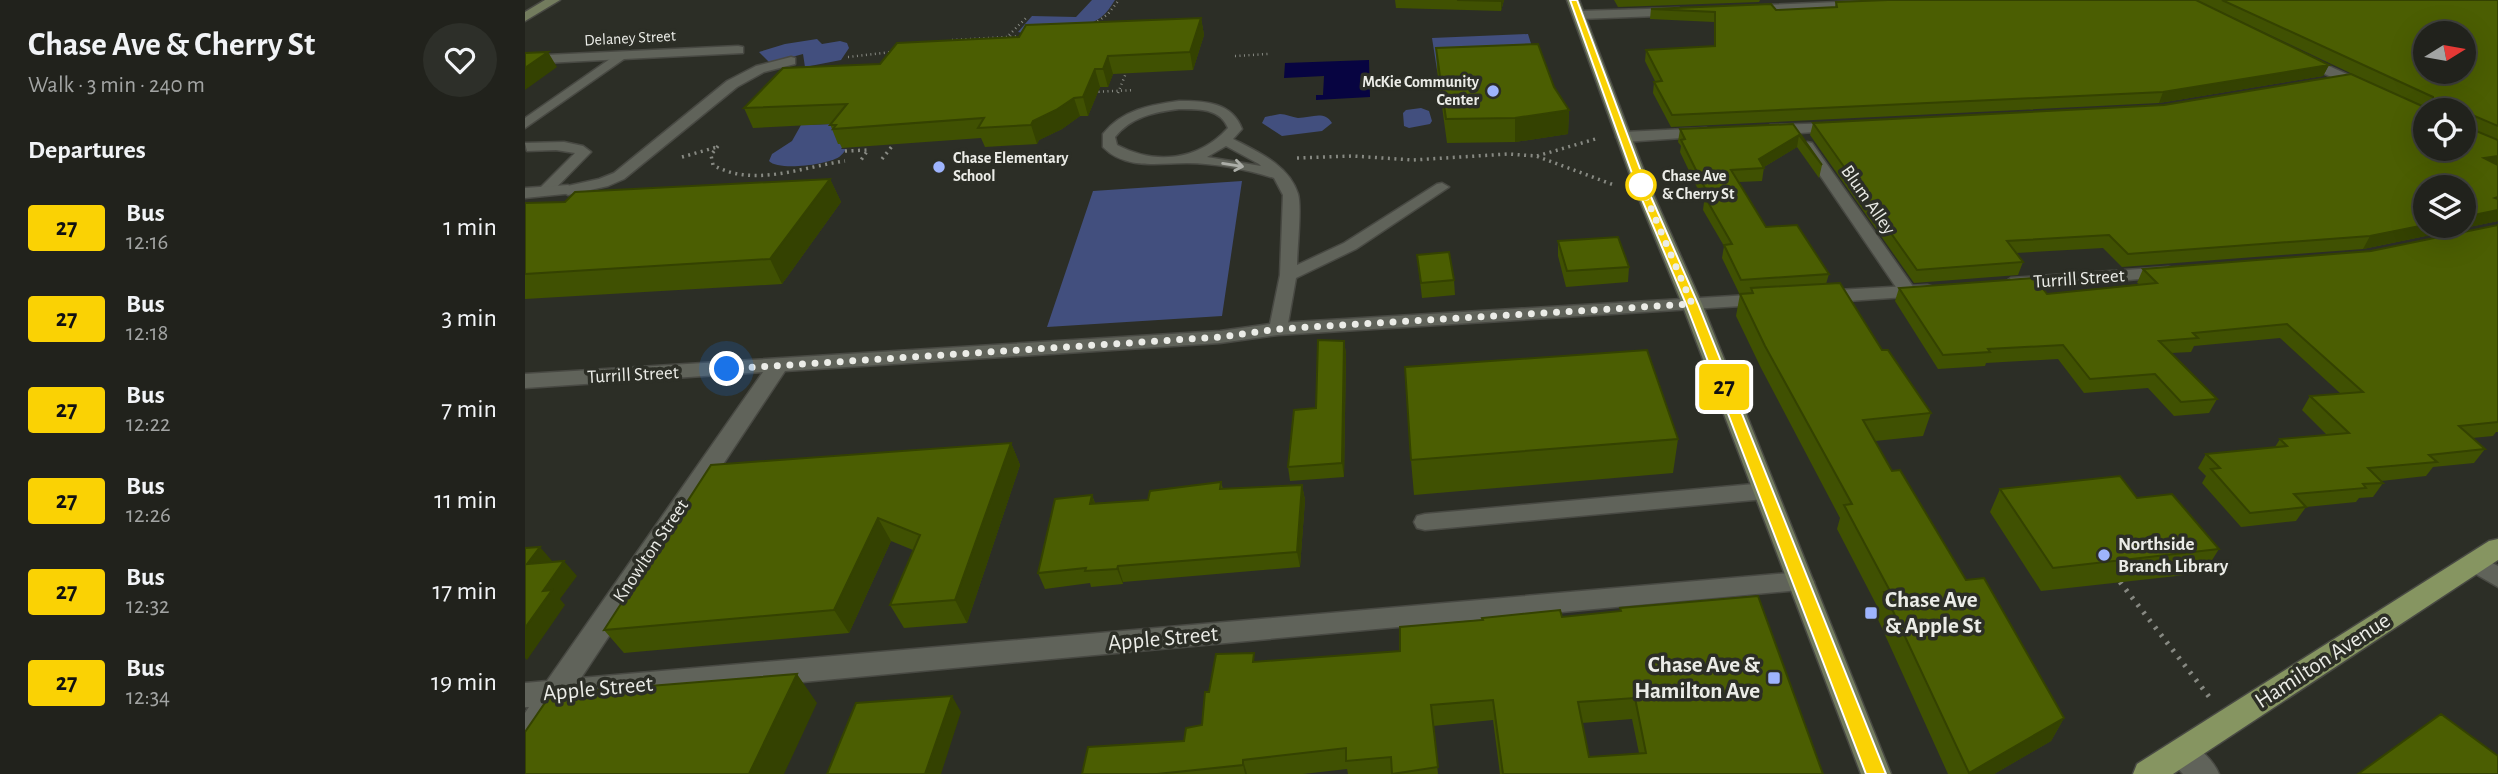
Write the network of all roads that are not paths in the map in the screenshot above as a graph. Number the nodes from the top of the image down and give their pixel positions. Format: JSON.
{"nodes":[{"id":1,"x":554,"y":0,"type":"edge"},
{"id":2,"x":1803,"y":4,"type":"edge"},
{"id":3,"x":1878,"y":4,"type":"edge"},
{"id":4,"x":1576,"y":7,"type":"edge"},
{"id":5,"x":1738,"y":10,"type":"edge"},
{"id":6,"x":1699,"y":11,"type":"edge"},
{"id":7,"x":525,"y":17,"type":"edge"},
{"id":8,"x":738,"y":50,"type":"dead end"},
{"id":9,"x":2287,"y":50,"type":"edge"},
{"id":10,"x":620,"y":56,"type":"junction"},
{"id":11,"x":525,"y":60,"type":"edge"},
{"id":12,"x":791,"y":61,"type":"dead end"},
{"id":13,"x":2346,"y":79,"type":"junction"},
{"id":14,"x":2320,"y":83,"type":"edge"},
{"id":15,"x":2380,"y":94,"type":"edge"},
{"id":16,"x":525,"y":124,"type":"edge"},
{"id":17,"x":1851,"y":126,"type":"edge"},
{"id":18,"x":1796,"y":129,"type":"junction"},
{"id":19,"x":1757,"y":131,"type":"edge"},
{"id":20,"x":1718,"y":132,"type":"edge"},
{"id":21,"x":1624,"y":137,"type":"junction"},
{"id":22,"x":1227,"y":141,"type":"junction"},
{"id":23,"x":527,"y":147,"type":"dead end"},
{"id":24,"x":1185,"y":159,"type":"junction"},
{"id":25,"x":1280,"y":176,"type":"junction"},
{"id":26,"x":1442,"y":187,"type":"dead end"},
{"id":27,"x":568,"y":190,"type":"joint"},
{"id":28,"x":544,"y":192,"type":"junction"},
{"id":29,"x":525,"y":193,"type":"edge"},
{"id":30,"x":2184,"y":271,"type":"edge"},
{"id":31,"x":1288,"y":275,"type":"junction"},
{"id":32,"x":1991,"y":286,"type":"edge"},
{"id":33,"x":1949,"y":289,"type":"edge"},
{"id":34,"x":1908,"y":292,"type":"junction"},
{"id":35,"x":1692,"y":304,"type":"junction"},
{"id":36,"x":1278,"y":329,"type":"junction"},
{"id":37,"x":778,"y":366,"type":"junction"},
{"id":38,"x":525,"y":381,"type":"edge"},
{"id":39,"x":1765,"y":491,"type":"junction"},
{"id":40,"x":1425,"y":522,"type":"dead end"},
{"id":41,"x":2498,"y":548,"type":"edge"},
{"id":42,"x":2475,"y":563,"type":"junction"},
{"id":43,"x":2498,"y":578,"type":"edge"},
{"id":44,"x":1801,"y":582,"type":"junction"},
{"id":45,"x":555,"y":692,"type":"junction"},
{"id":46,"x":525,"y":695,"type":"edge"},
{"id":47,"x":525,"y":737,"type":"edge"},
{"id":48,"x":2181,"y":752,"type":"junction"},
{"id":49,"x":1876,"y":774,"type":"edge"},
{"id":50,"x":2148,"y":774,"type":"edge"},
{"id":51,"x":2204,"y":774,"type":"edge"}],
"edges":[{"from":1,"to":7,"type":"street"},
{"from":2,"to":3,"type":"street"},
{"from":2,"to":5,"type":"street"},
{"from":4,"to":6,"type":"street"},
{"from":4,"to":21,"type":"street"},
{"from":8,"to":10,"type":"street","name":"Delaney Street"},
{"from":9,"to":13,"type":"street"},
{"from":10,"to":11,"type":"street","name":"Delaney Street"},
{"from":10,"to":16,"type":"lane"},
{"from":12,"to":27,"type":"lane"},
{"from":13,"to":14,"type":"street"},
{"from":13,"to":15,"type":"street"},
{"from":17,"to":18,"type":"street"},
{"from":18,"to":19,"type":"street"},
{"from":18,"to":34,"type":"lane","name":"Blum Alley"},
{"from":20,"to":21,"type":"street"},
{"from":21,"to":35,"type":"street"},
{"from":22,"to":24,"type":"lane"},
{"from":22,"to":24,"type":"lane"},
{"from":22,"to":25,"type":"lane"},
{"from":23,"to":28,"type":"lane"},
{"from":24,"to":25,"type":"lane","one_way":true},
{"from":25,"to":31,"type":"lane"},
{"from":26,"to":31,"type":"lane"},
{"from":27,"to":28,"type":"street"},
{"from":28,"to":29,"type":"street"},
{"from":30,"to":32,"type":"street","name":"Turrill Street"},
{"from":31,"to":36,"type":"lane"},
{"from":33,"to":34,"type":"street","name":"Turrill Street"},
{"from":34,"to":35,"type":"street","name":"Turrill Street"},
{"from":35,"to":36,"type":"street","name":"Turrill Street"},
{"from":35,"to":39,"type":"street"},
{"from":36,"to":37,"type":"street","name":"Turrill Street"},
{"from":37,"to":38,"type":"street","name":"Turrill Street"},
{"from":37,"to":45,"type":"street","name":"Knowlton Street"},
{"from":39,"to":40,"type":"lane"},
{"from":39,"to":44,"type":"street"},
{"from":41,"to":42,"type":"main road","name":"Hamilton Avenue"},
{"from":42,"to":43,"type":"lane"},
{"from":42,"to":48,"type":"main road","name":"Hamilton Avenue"},
{"from":44,"to":45,"type":"street","name":"Apple Street"},
{"from":44,"to":49,"type":"street"},
{"from":45,"to":46,"type":"street","name":"Apple Street"},
{"from":45,"to":47,"type":"street","name":"Knowlton Street"},
{"from":48,"to":50,"type":"main road","name":"Hamilton Avenue"},
{"from":48,"to":51,"type":"street"}]}
